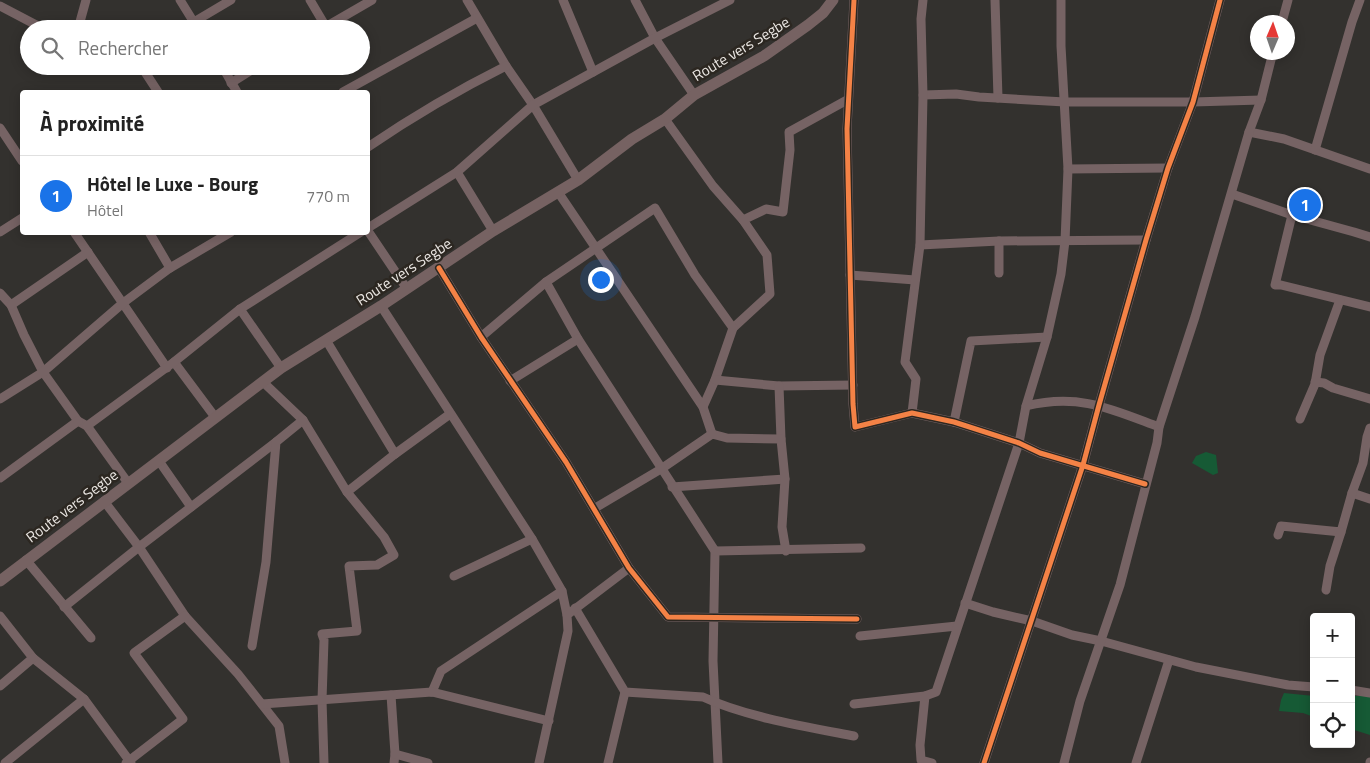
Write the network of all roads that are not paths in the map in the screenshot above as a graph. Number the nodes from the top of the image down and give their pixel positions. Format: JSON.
{"nodes":[{"id":1,"x":86,"y":0,"type":"edge"},
{"id":2,"x":180,"y":0,"type":"edge"},
{"id":3,"x":231,"y":0,"type":"edge"},
{"id":4,"x":310,"y":0,"type":"edge"},
{"id":5,"x":372,"y":0,"type":"edge"},
{"id":6,"x":468,"y":0,"type":"edge"},
{"id":7,"x":563,"y":0,"type":"edge"},
{"id":8,"x":635,"y":0,"type":"edge"},
{"id":9,"x":730,"y":0,"type":"edge"},
{"id":10,"x":832,"y":0,"type":"edge"},
{"id":11,"x":854,"y":0,"type":"edge"},
{"id":12,"x":923,"y":0,"type":"edge"},
{"id":13,"x":995,"y":0,"type":"edge"},
{"id":14,"x":1061,"y":0,"type":"edge"},
{"id":15,"x":1220,"y":0,"type":"edge"},
{"id":16,"x":1288,"y":0,"type":"edge"},
{"id":17,"x":1360,"y":0,"type":"edge"},
{"id":18,"x":0,"y":6,"type":"edge"},
{"id":19,"x":1284,"y":15,"type":"edge"},
{"id":20,"x":477,"y":18,"type":"junction"},
{"id":21,"x":27,"y":20,"type":"edge"},
{"id":22,"x":80,"y":20,"type":"edge"},
{"id":23,"x":192,"y":20,"type":"edge"},
{"id":24,"x":202,"y":20,"type":"edge"},
{"id":25,"x":320,"y":20,"type":"edge"},
{"id":26,"x":338,"y":20,"type":"edge"},
{"id":27,"x":656,"y":38,"type":"junction"},
{"id":28,"x":1271,"y":60,"type":"edge"},
{"id":29,"x":506,"y":66,"type":"junction"},
{"id":30,"x":593,"y":72,"type":"junction"},
{"id":31,"x":146,"y":75,"type":"edge"},
{"id":32,"x":227,"y":75,"type":"edge"},
{"id":33,"x":244,"y":75,"type":"edge"},
{"id":34,"x":231,"y":83,"type":"junction"},
{"id":35,"x":157,"y":90,"type":"edge"},
{"id":36,"x":236,"y":90,"type":"edge"},
{"id":37,"x":347,"y":90,"type":"edge"},
{"id":38,"x":694,"y":95,"type":"junction"},
{"id":39,"x":923,"y":95,"type":"junction"},
{"id":40,"x":998,"y":98,"type":"junction"},
{"id":41,"x":847,"y":100,"type":"junction"},
{"id":42,"x":1261,"y":100,"type":"junction"},
{"id":43,"x":1065,"y":102,"type":"junction"},
{"id":44,"x":1192,"y":102,"type":"junction"},
{"id":45,"x":533,"y":105,"type":"junction"},
{"id":46,"x":665,"y":119,"type":"junction"},
{"id":47,"x":0,"y":128,"type":"edge"},
{"id":48,"x":1249,"y":132,"type":"junction"},
{"id":49,"x":4,"y":144,"type":"edge"},
{"id":50,"x":370,"y":146,"type":"edge"},
{"id":51,"x":1314,"y":150,"type":"junction"},
{"id":52,"x":20,"y":159,"type":"edge"},
{"id":53,"x":1168,"y":168,"type":"junction"},
{"id":54,"x":1370,"y":169,"type":"edge"},
{"id":55,"x":1068,"y":170,"type":"junction"},
{"id":56,"x":458,"y":172,"type":"junction"},
{"id":57,"x":578,"y":180,"type":"junction"},
{"id":58,"x":558,"y":192,"type":"junction"},
{"id":59,"x":1232,"y":194,"type":"junction"},
{"id":60,"x":1292,"y":215,"type":"junction"},
{"id":61,"x":20,"y":219,"type":"edge"},
{"id":62,"x":743,"y":220,"type":"junction"},
{"id":63,"x":370,"y":229,"type":"edge"},
{"id":64,"x":494,"y":231,"type":"junction"},
{"id":65,"x":0,"y":232,"type":"edge"},
{"id":66,"x":370,"y":233,"type":"edge"},
{"id":67,"x":76,"y":235,"type":"edge"},
{"id":68,"x":151,"y":235,"type":"edge"},
{"id":69,"x":226,"y":235,"type":"edge"},
{"id":70,"x":356,"y":235,"type":"edge"},
{"id":71,"x":1370,"y":237,"type":"edge"},
{"id":72,"x":1146,"y":240,"type":"junction"},
{"id":73,"x":999,"y":241,"type":"junction"},
{"id":74,"x":1065,"y":241,"type":"junction"},
{"id":75,"x":920,"y":245,"type":"junction"},
{"id":76,"x":596,"y":246,"type":"junction"},
{"id":77,"x":88,"y":252,"type":"junction"},
{"id":78,"x":170,"y":268,"type":"junction"},
{"id":79,"x":439,"y":268,"type":"junction"},
{"id":80,"x":999,"y":273,"type":"dead end"},
{"id":81,"x":850,"y":275,"type":"junction"},
{"id":82,"x":915,"y":280,"type":"junction"},
{"id":83,"x":546,"y":282,"type":"junction"},
{"id":84,"x":407,"y":289,"type":"junction"},
{"id":85,"x":0,"y":293,"type":"edge"},
{"id":86,"x":1340,"y":300,"type":"junction"},
{"id":87,"x":123,"y":303,"type":"junction"},
{"id":88,"x":11,"y":305,"type":"junction"},
{"id":89,"x":381,"y":306,"type":"junction"},
{"id":90,"x":1370,"y":307,"type":"edge"},
{"id":91,"x":240,"y":309,"type":"junction"},
{"id":92,"x":733,"y":328,"type":"junction"},
{"id":93,"x":481,"y":337,"type":"junction"},
{"id":94,"x":1047,"y":337,"type":"junction"},
{"id":95,"x":578,"y":339,"type":"junction"},
{"id":96,"x":326,"y":340,"type":"junction"},
{"id":97,"x":170,"y":365,"type":"junction"},
{"id":98,"x":281,"y":368,"type":"junction"},
{"id":99,"x":43,"y":372,"type":"junction"},
{"id":100,"x":715,"y":380,"type":"junction"},
{"id":101,"x":510,"y":381,"type":"junction"},
{"id":102,"x":263,"y":382,"type":"junction"},
{"id":103,"x":1315,"y":382,"type":"junction"},
{"id":104,"x":852,"y":385,"type":"junction"},
{"id":105,"x":780,"y":386,"type":"junction"},
{"id":106,"x":0,"y":399,"type":"edge"},
{"id":107,"x":1370,"y":399,"type":"edge"},
{"id":108,"x":1099,"y":405,"type":"junction"},
{"id":109,"x":703,"y":406,"type":"junction"},
{"id":110,"x":1026,"y":406,"type":"junction"},
{"id":111,"x":912,"y":413,"type":"junction"},
{"id":112,"x":450,"y":414,"type":"junction"},
{"id":113,"x":215,"y":417,"type":"junction"},
{"id":114,"x":1300,"y":419,"type":"dead end"},
{"id":115,"x":303,"y":420,"type":"junction"},
{"id":116,"x":78,"y":421,"type":"junction"},
{"id":117,"x":954,"y":422,"type":"junction"},
{"id":118,"x":87,"y":426,"type":"junction"},
{"id":119,"x":1159,"y":427,"type":"junction"},
{"id":120,"x":1370,"y":428,"type":"edge"},
{"id":121,"x":712,"y":434,"type":"junction"},
{"id":122,"x":781,"y":439,"type":"junction"},
{"id":123,"x":276,"y":442,"type":"junction"},
{"id":124,"x":1019,"y":443,"type":"junction"},
{"id":125,"x":395,"y":454,"type":"junction"},
{"id":126,"x":159,"y":461,"type":"junction"},
{"id":127,"x":1083,"y":465,"type":"junction"},
{"id":128,"x":661,"y":469,"type":"junction"},
{"id":129,"x":0,"y":478,"type":"edge"},
{"id":130,"x":784,"y":479,"type":"junction"},
{"id":131,"x":128,"y":483,"type":"junction"},
{"id":132,"x":1145,"y":484,"type":"junction"},
{"id":133,"x":672,"y":487,"type":"junction"},
{"id":134,"x":347,"y":492,"type":"junction"},
{"id":135,"x":1352,"y":493,"type":"junction"},
{"id":136,"x":1370,"y":499,"type":"edge"},
{"id":137,"x":104,"y":501,"type":"junction"},
{"id":138,"x":190,"y":507,"type":"junction"},
{"id":139,"x":595,"y":508,"type":"junction"},
{"id":140,"x":1341,"y":532,"type":"junction"},
{"id":141,"x":1278,"y":536,"type":"dead end"},
{"id":142,"x":532,"y":538,"type":"junction"},
{"id":143,"x":139,"y":546,"type":"junction"},
{"id":144,"x":860,"y":548,"type":"dead end"},
{"id":145,"x":786,"y":550,"type":"junction"},
{"id":146,"x":715,"y":552,"type":"junction"},
{"id":147,"x":26,"y":560,"type":"junction"},
{"id":148,"x":629,"y":568,"type":"junction"},
{"id":149,"x":454,"y":576,"type":"dead end"},
{"id":150,"x":0,"y":581,"type":"edge"},
{"id":151,"x":1326,"y":590,"type":"dead end"},
{"id":152,"x":562,"y":591,"type":"junction"},
{"id":153,"x":965,"y":603,"type":"junction"},
{"id":154,"x":64,"y":607,"type":"junction"},
{"id":155,"x":575,"y":608,"type":"junction"},
{"id":156,"x":567,"y":615,"type":"junction"},
{"id":157,"x":0,"y":616,"type":"edge"},
{"id":158,"x":185,"y":616,"type":"junction"},
{"id":159,"x":713,"y":618,"type":"junction"},
{"id":160,"x":857,"y":619,"type":"dead end"},
{"id":161,"x":1032,"y":622,"type":"junction"},
{"id":162,"x":957,"y":626,"type":"junction"},
{"id":163,"x":860,"y":636,"type":"dead end"},
{"id":164,"x":91,"y":638,"type":"dead end"},
{"id":165,"x":1101,"y":641,"type":"junction"},
{"id":166,"x":252,"y":646,"type":"dead end"},
{"id":167,"x":32,"y":658,"type":"junction"},
{"id":168,"x":1168,"y":660,"type":"junction"},
{"id":169,"x":0,"y":686,"type":"edge"},
{"id":170,"x":1310,"y":686,"type":"edge"},
{"id":171,"x":1355,"y":691,"type":"edge"},
{"id":172,"x":432,"y":692,"type":"junction"},
{"id":173,"x":626,"y":692,"type":"junction"},
{"id":174,"x":1370,"y":693,"type":"edge"},
{"id":175,"x":391,"y":695,"type":"junction"},
{"id":176,"x":925,"y":696,"type":"junction"},
{"id":177,"x":84,"y":699,"type":"junction"},
{"id":178,"x":322,"y":700,"type":"junction"},
{"id":179,"x":714,"y":702,"type":"junction"},
{"id":180,"x":262,"y":704,"type":"junction"},
{"id":181,"x":854,"y":704,"type":"dead end"},
{"id":182,"x":549,"y":721,"type":"junction"},
{"id":183,"x":854,"y":736,"type":"dead end"},
{"id":184,"x":395,"y":759,"type":"edge"},
{"id":185,"x":129,"y":762,"type":"edge"},
{"id":186,"x":5,"y":763,"type":"edge"},
{"id":187,"x":285,"y":763,"type":"edge"},
{"id":188,"x":324,"y":763,"type":"edge"},
{"id":189,"x":428,"y":763,"type":"edge"},
{"id":190,"x":540,"y":763,"type":"edge"},
{"id":191,"x":608,"y":763,"type":"edge"},
{"id":192,"x":718,"y":763,"type":"edge"},
{"id":193,"x":932,"y":763,"type":"edge"},
{"id":194,"x":984,"y":763,"type":"edge"},
{"id":195,"x":1064,"y":763,"type":"edge"},
{"id":196,"x":1136,"y":763,"type":"edge"}],
"edges":[{"from":1,"to":22,"type":"street"},
{"from":2,"to":23,"type":"street"},
{"from":3,"to":24,"type":"street"},
{"from":4,"to":25,"type":"street"},
{"from":5,"to":26,"type":"street"},
{"from":6,"to":20,"type":"street"},
{"from":7,"to":30,"type":"street"},
{"from":8,"to":27,"type":"street"},
{"from":9,"to":27,"type":"street"},
{"from":10,"to":38,"type":"main road","name":"Route vers Segbe"},
{"from":11,"to":41,"type":"street"},
{"from":12,"to":39,"type":"street"},
{"from":13,"to":40,"type":"street"},
{"from":14,"to":43,"type":"street"},
{"from":15,"to":44,"type":"street"},
{"from":16,"to":19,"type":"street"},
{"from":17,"to":51,"type":"street"},
{"from":18,"to":21,"type":"street"},
{"from":20,"to":29,"type":"street"},
{"from":20,"to":37,"type":"street"},
{"from":27,"to":30,"type":"street"},
{"from":27,"to":38,"type":"street"},
{"from":28,"to":42,"type":"street"},
{"from":29,"to":45,"type":"street"},
{"from":29,"to":50,"type":"street"},
{"from":30,"to":45,"type":"street"},
{"from":31,"to":35,"type":"street"},
{"from":32,"to":34,"type":"street"},
{"from":33,"to":34,"type":"street"},
{"from":34,"to":36,"type":"street"},
{"from":38,"to":46,"type":"main road","name":"Route vers Segbe"},
{"from":39,"to":40,"type":"street"},
{"from":39,"to":75,"type":"street"},
{"from":40,"to":43,"type":"street"},
{"from":41,"to":62,"type":"street"},
{"from":41,"to":81,"type":"street"},
{"from":42,"to":44,"type":"street"},
{"from":42,"to":48,"type":"street"},
{"from":43,"to":44,"type":"street"},
{"from":43,"to":55,"type":"street"},
{"from":44,"to":53,"type":"street"},
{"from":45,"to":56,"type":"street"},
{"from":45,"to":57,"type":"street"},
{"from":46,"to":57,"type":"main road","name":"Route vers Segbe"},
{"from":46,"to":62,"type":"street"},
{"from":47,"to":49,"type":"street"},
{"from":48,"to":51,"type":"street"},
{"from":48,"to":59,"type":"street"},
{"from":49,"to":52,"type":"street"},
{"from":51,"to":54,"type":"street"},
{"from":53,"to":55,"type":"street"},
{"from":53,"to":72,"type":"street"},
{"from":55,"to":74,"type":"street"},
{"from":56,"to":63,"type":"street"},
{"from":56,"to":64,"type":"street"},
{"from":57,"to":58,"type":"main road","name":"Route vers Segbe"},
{"from":58,"to":64,"type":"main road","name":"Route vers Segbe"},
{"from":58,"to":76,"type":"street"},
{"from":59,"to":60,"type":"street"},
{"from":59,"to":119,"type":"street"},
{"from":60,"to":71,"type":"street"},
{"from":60,"to":86,"type":"street"},
{"from":61,"to":65,"type":"street"},
{"from":62,"to":92,"type":"street"},
{"from":64,"to":79,"type":"main road","name":"Route vers Segbe"},
{"from":66,"to":84,"type":"street"},
{"from":67,"to":77,"type":"street"},
{"from":68,"to":78,"type":"street"},
{"from":69,"to":78,"type":"street"},
{"from":70,"to":91,"type":"street"},
{"from":72,"to":74,"type":"street"},
{"from":72,"to":108,"type":"street"},
{"from":73,"to":74,"type":"street"},
{"from":73,"to":75,"type":"street"},
{"from":73,"to":80,"type":"street"},
{"from":74,"to":94,"type":"street"},
{"from":75,"to":82,"type":"street"},
{"from":76,"to":83,"type":"street"},
{"from":76,"to":92,"type":"street"},
{"from":76,"to":109,"type":"street"},
{"from":77,"to":87,"type":"street"},
{"from":77,"to":88,"type":"street"},
{"from":78,"to":87,"type":"street"},
{"from":79,"to":84,"type":"main road","name":"Route vers Segbe"},
{"from":79,"to":93,"type":"street"},
{"from":81,"to":82,"type":"street"},
{"from":81,"to":104,"type":"street"},
{"from":82,"to":111,"type":"street"},
{"from":83,"to":93,"type":"street"},
{"from":83,"to":95,"type":"street"},
{"from":84,"to":89,"type":"main road","name":"Route vers Segbe"},
{"from":85,"to":88,"type":"street"},
{"from":86,"to":90,"type":"street"},
{"from":86,"to":103,"type":"street"},
{"from":87,"to":97,"type":"street"},
{"from":87,"to":99,"type":"street"},
{"from":88,"to":99,"type":"street"},
{"from":89,"to":96,"type":"main road","name":"Route vers Segbe"},
{"from":89,"to":112,"type":"street"},
{"from":91,"to":97,"type":"street"},
{"from":91,"to":98,"type":"street"},
{"from":92,"to":100,"type":"street"},
{"from":93,"to":101,"type":"street"},
{"from":94,"to":110,"type":"street"},
{"from":94,"to":117,"type":"street"},
{"from":95,"to":101,"type":"street"},
{"from":95,"to":128,"type":"street"},
{"from":96,"to":98,"type":"main road","name":"Route vers Segbe"},
{"from":96,"to":125,"type":"street"},
{"from":97,"to":113,"type":"street"},
{"from":97,"to":118,"type":"street"},
{"from":98,"to":102,"type":"main road","name":"Route vers Segbe"},
{"from":99,"to":106,"type":"street"},
{"from":99,"to":116,"type":"street"},
{"from":100,"to":105,"type":"street"},
{"from":100,"to":109,"type":"street"},
{"from":101,"to":139,"type":"street"},
{"from":102,"to":113,"type":"main road","name":"Route vers Segbe"},
{"from":102,"to":115,"type":"street"},
{"from":103,"to":107,"type":"street"},
{"from":103,"to":114,"type":"street"},
{"from":104,"to":105,"type":"street"},
{"from":104,"to":111,"type":"street"},
{"from":105,"to":122,"type":"street"},
{"from":108,"to":110,"type":"street"},
{"from":108,"to":119,"type":"street"},
{"from":108,"to":127,"type":"street"},
{"from":109,"to":121,"type":"street"},
{"from":110,"to":124,"type":"street"},
{"from":111,"to":117,"type":"street"},
{"from":112,"to":125,"type":"street"},
{"from":112,"to":142,"type":"street"},
{"from":113,"to":126,"type":"main road","name":"Route vers Segbe"},
{"from":115,"to":123,"type":"street"},
{"from":115,"to":134,"type":"street"},
{"from":116,"to":118,"type":"street"},
{"from":116,"to":129,"type":"street"},
{"from":117,"to":124,"type":"street"},
{"from":118,"to":131,"type":"street"},
{"from":119,"to":132,"type":"street"},
{"from":120,"to":135,"type":"street"},
{"from":121,"to":122,"type":"street"},
{"from":121,"to":128,"type":"street"},
{"from":122,"to":130,"type":"street"},
{"from":123,"to":138,"type":"street"},
{"from":123,"to":166,"type":"street"},
{"from":124,"to":127,"type":"street"},
{"from":124,"to":153,"type":"street"},
{"from":125,"to":134,"type":"street"},
{"from":126,"to":131,"type":"main road","name":"Route vers Segbe"},
{"from":126,"to":138,"type":"street"},
{"from":127,"to":132,"type":"street"},
{"from":127,"to":161,"type":"street"},
{"from":128,"to":133,"type":"street"},
{"from":128,"to":139,"type":"street"},
{"from":130,"to":133,"type":"street"},
{"from":130,"to":145,"type":"street"},
{"from":131,"to":137,"type":"main road","name":"Route vers Segbe"},
{"from":132,"to":165,"type":"street"},
{"from":133,"to":146,"type":"street"},
{"from":134,"to":178,"type":"street"},
{"from":135,"to":136,"type":"street"},
{"from":135,"to":140,"type":"street"},
{"from":137,"to":143,"type":"street"},
{"from":137,"to":147,"type":"main road","name":"Route vers Segbe"},
{"from":138,"to":143,"type":"street"},
{"from":139,"to":148,"type":"street"},
{"from":140,"to":141,"type":"street"},
{"from":140,"to":151,"type":"street"},
{"from":142,"to":149,"type":"street"},
{"from":142,"to":152,"type":"street"},
{"from":143,"to":154,"type":"street"},
{"from":143,"to":158,"type":"street"},
{"from":144,"to":145,"type":"street"},
{"from":145,"to":146,"type":"street"},
{"from":146,"to":159,"type":"street"},
{"from":147,"to":150,"type":"main road","name":"Route vers Segbe"},
{"from":147,"to":154,"type":"street"},
{"from":148,"to":155,"type":"street"},
{"from":148,"to":159,"type":"street"},
{"from":152,"to":156,"type":"street"},
{"from":152,"to":172,"type":"street"},
{"from":153,"to":161,"type":"street"},
{"from":153,"to":162,"type":"street"},
{"from":154,"to":164,"type":"street"},
{"from":155,"to":156,"type":"street"},
{"from":155,"to":173,"type":"street"},
{"from":156,"to":182,"type":"street"},
{"from":157,"to":167,"type":"street"},
{"from":158,"to":180,"type":"street"},
{"from":158,"to":185,"type":"street"},
{"from":159,"to":160,"type":"street"},
{"from":159,"to":179,"type":"street"},
{"from":161,"to":165,"type":"street"},
{"from":161,"to":194,"type":"street"},
{"from":162,"to":163,"type":"street"},
{"from":162,"to":176,"type":"street"},
{"from":165,"to":168,"type":"street"},
{"from":165,"to":195,"type":"street"},
{"from":167,"to":169,"type":"street"},
{"from":167,"to":177,"type":"street"},
{"from":168,"to":170,"type":"street"},
{"from":168,"to":196,"type":"street"},
{"from":171,"to":174,"type":"street"},
{"from":172,"to":175,"type":"street"},
{"from":172,"to":182,"type":"street"},
{"from":173,"to":179,"type":"street"},
{"from":173,"to":191,"type":"street"},
{"from":175,"to":178,"type":"street"},
{"from":175,"to":184,"type":"street"},
{"from":176,"to":181,"type":"street"},
{"from":176,"to":193,"type":"street"},
{"from":177,"to":185,"type":"street"},
{"from":177,"to":186,"type":"street"},
{"from":178,"to":180,"type":"street"},
{"from":178,"to":188,"type":"street"},
{"from":179,"to":183,"type":"street"},
{"from":179,"to":192,"type":"street"},
{"from":180,"to":187,"type":"street"},
{"from":182,"to":190,"type":"street"},
{"from":184,"to":189,"type":"street"}]}
